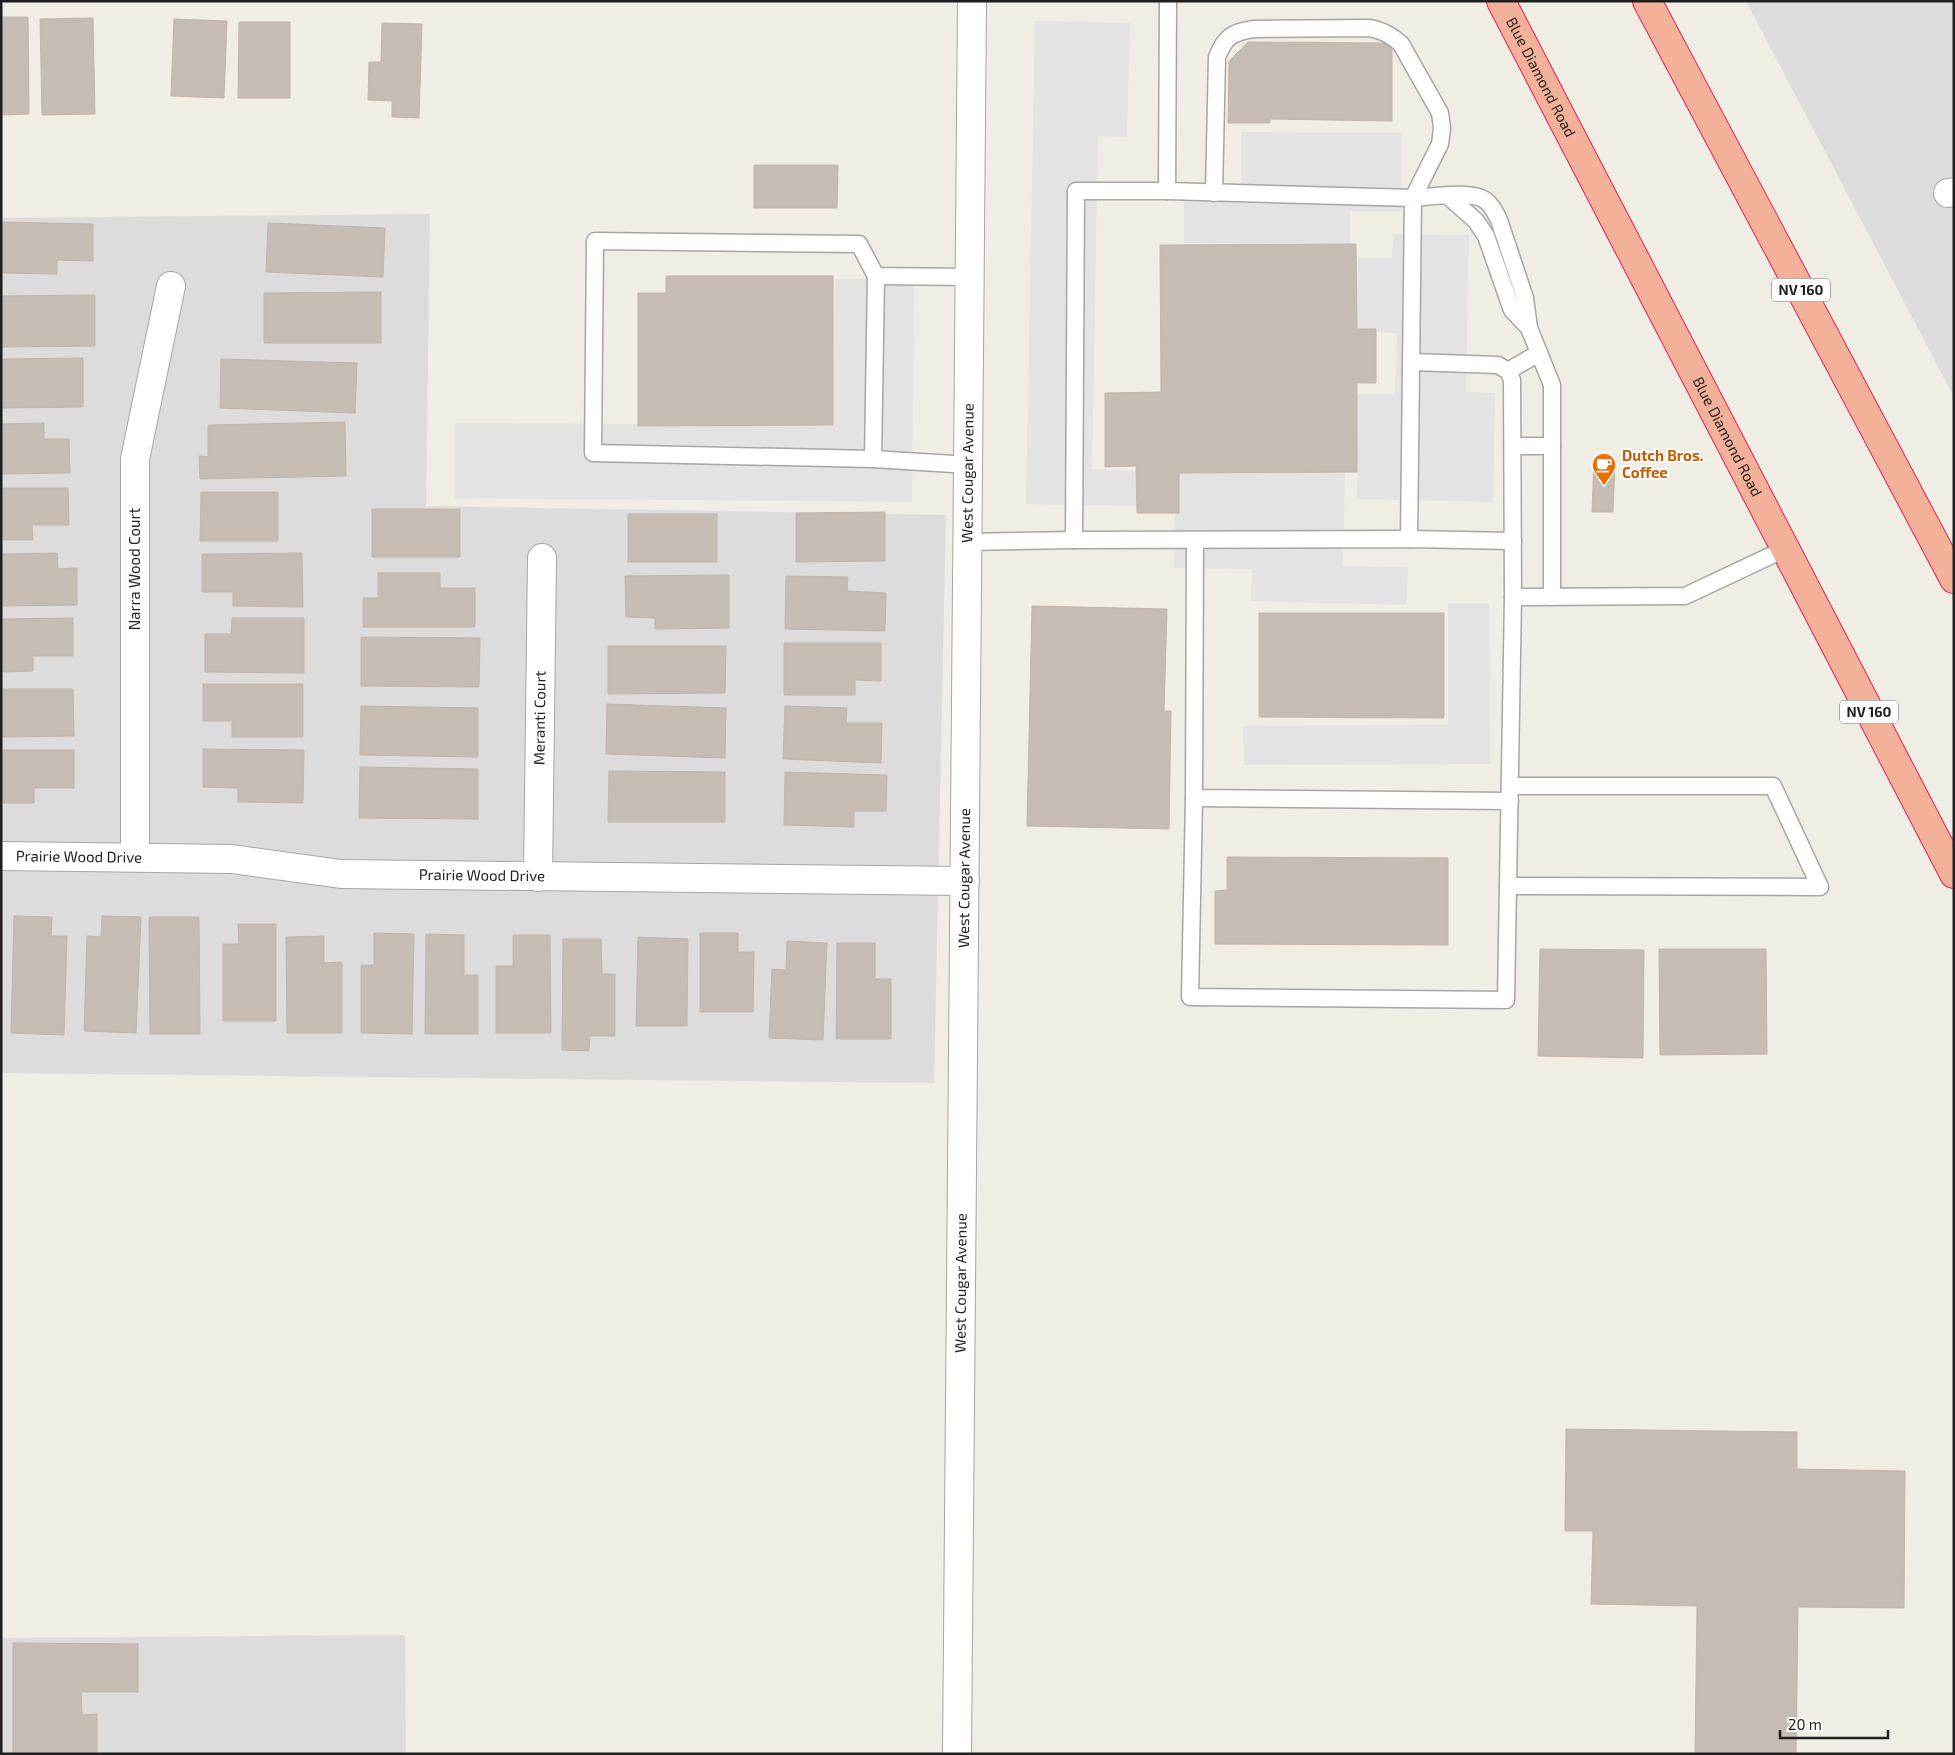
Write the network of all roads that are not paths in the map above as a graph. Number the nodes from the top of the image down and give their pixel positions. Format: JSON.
{"nodes":[{"id":1,"x":972,"y":1,"type":"edge"},
{"id":2,"x":1168,"y":1,"type":"edge"},
{"id":3,"x":1501,"y":1,"type":"edge"},
{"id":4,"x":1647,"y":1,"type":"edge"},
{"id":5,"x":1167,"y":192,"type":"junction"},
{"id":6,"x":1214,"y":193,"type":"junction"},
{"id":7,"x":1413,"y":198,"type":"junction"},
{"id":8,"x":876,"y":276,"type":"junction"},
{"id":9,"x":971,"y":278,"type":"junction"},
{"id":10,"x":172,"y":286,"type":"dead end"},
{"id":11,"x":1539,"y":353,"type":"junction"},
{"id":12,"x":1412,"y":362,"type":"junction"},
{"id":13,"x":1508,"y":371,"type":"junction"},
{"id":14,"x":1513,"y":446,"type":"junction"},
{"id":15,"x":1552,"y":446,"type":"junction"},
{"id":16,"x":873,"y":459,"type":"junction"},
{"id":17,"x":969,"y":465,"type":"junction"},
{"id":18,"x":1409,"y":539,"type":"junction"},
{"id":19,"x":1074,"y":540,"type":"junction"},
{"id":20,"x":1195,"y":540,"type":"junction"},
{"id":21,"x":1513,"y":541,"type":"junction"},
{"id":22,"x":968,"y":542,"type":"junction"},
{"id":23,"x":1785,"y":549,"type":"junction"},
{"id":24,"x":542,"y":558,"type":"dead end"},
{"id":25,"x":1954,"y":579,"type":"edge"},
{"id":26,"x":1512,"y":597,"type":"junction"},
{"id":27,"x":1552,"y":597,"type":"junction"},
{"id":28,"x":1510,"y":793,"type":"junction"},
{"id":29,"x":1194,"y":798,"type":"junction"},
{"id":30,"x":1,"y":856,"type":"edge"},
{"id":31,"x":135,"y":857,"type":"junction"},
{"id":32,"x":1954,"y":874,"type":"edge"},
{"id":33,"x":538,"y":877,"type":"junction"},
{"id":34,"x":965,"y":881,"type":"junction"},
{"id":35,"x":1508,"y":886,"type":"junction"},
{"id":36,"x":957,"y":1754,"type":"edge"}],
"edges":[{"from":1,"to":9,"type":"street","name":"West Cougar Avenue"},
{"from":2,"to":5,"type":"lane"},
{"from":3,"to":23,"type":"highway","name":"Blue Diamond Road","number":"NV 160"},
{"from":4,"to":25,"type":"highway","number":"NV 160"},
{"from":5,"to":6,"type":"lane"},
{"from":5,"to":19,"type":"lane"},
{"from":6,"to":7,"type":"lane"},
{"from":6,"to":7,"type":"lane"},
{"from":7,"to":11,"type":"lane"},
{"from":7,"to":12,"type":"lane"},
{"from":8,"to":9,"type":"lane"},
{"from":8,"to":16,"type":"lane"},
{"from":8,"to":16,"type":"lane"},
{"from":9,"to":17,"type":"street","name":"West Cougar Avenue"},
{"from":10,"to":31,"type":"street","name":"Narra Wood Court"},
{"from":11,"to":13,"type":"lane"},
{"from":11,"to":15,"type":"lane"},
{"from":12,"to":13,"type":"lane"},
{"from":12,"to":18,"type":"lane"},
{"from":13,"to":14,"type":"lane"},
{"from":14,"to":15,"type":"lane"},
{"from":14,"to":21,"type":"lane"},
{"from":15,"to":27,"type":"lane"},
{"from":16,"to":17,"type":"lane"},
{"from":17,"to":22,"type":"street","name":"West Cougar Avenue"},
{"from":18,"to":20,"type":"lane"},
{"from":18,"to":21,"type":"lane"},
{"from":19,"to":20,"type":"lane"},
{"from":19,"to":22,"type":"lane"},
{"from":20,"to":29,"type":"lane"},
{"from":21,"to":26,"type":"lane"},
{"from":22,"to":34,"type":"street","name":"West Cougar Avenue"},
{"from":23,"to":27,"type":"lane"},
{"from":23,"to":32,"type":"highway","name":"Blue Diamond Road","number":"NV 160"},
{"from":24,"to":33,"type":"street","name":"Meranti Court"},
{"from":26,"to":27,"type":"lane"},
{"from":26,"to":28,"type":"lane"},
{"from":28,"to":29,"type":"lane"},
{"from":28,"to":35,"type":"lane"},
{"from":28,"to":35,"type":"lane"},
{"from":29,"to":35,"type":"lane"},
{"from":30,"to":31,"type":"street","name":"Prairie Wood Drive"},
{"from":31,"to":33,"type":"street","name":"Prairie Wood Drive"},
{"from":33,"to":34,"type":"street","name":"Prairie Wood Drive"},
{"from":34,"to":36,"type":"street","name":"West Cougar Avenue"}]}
